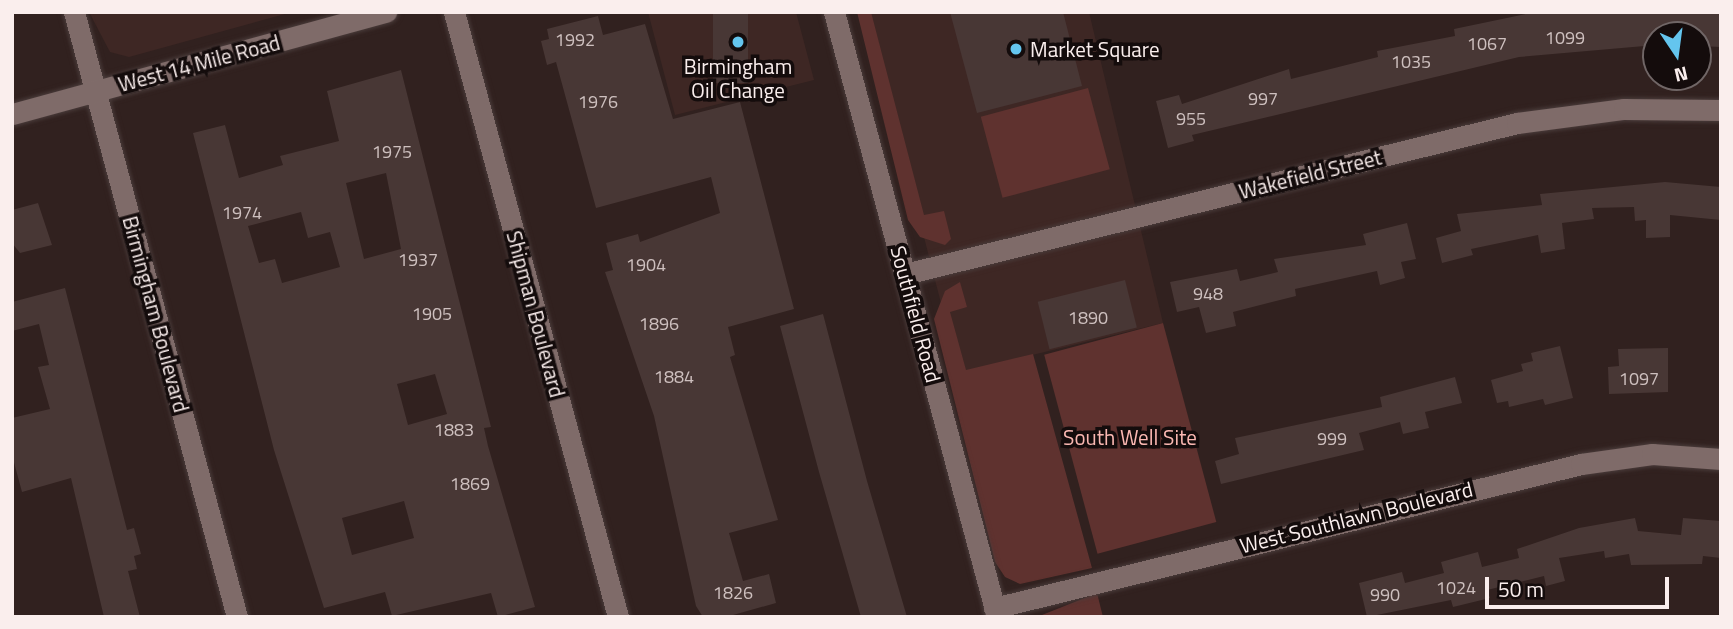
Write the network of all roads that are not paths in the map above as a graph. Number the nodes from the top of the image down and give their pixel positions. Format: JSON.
{"nodes":[{"id":1,"x":74,"y":12,"type":"edge"},
{"id":2,"x":386,"y":12,"type":"edge"},
{"id":3,"x":454,"y":12,"type":"edge"},
{"id":4,"x":834,"y":12,"type":"edge"},
{"id":5,"x":96,"y":92,"type":"junction"},
{"id":6,"x":1721,"y":110,"type":"edge"},
{"id":7,"x":12,"y":114,"type":"edge"},
{"id":8,"x":905,"y":274,"type":"junction"},
{"id":9,"x":1721,"y":460,"type":"edge"},
{"id":10,"x":996,"y":612,"type":"edge"},
{"id":11,"x":237,"y":617,"type":"edge"},
{"id":12,"x":618,"y":617,"type":"edge"}],
"edges":[{"from":1,"to":5,"type":"street","name":"Birmingham Boulevard"},
{"from":2,"to":5,"type":"street","name":"West 14 Mile Road"},
{"from":3,"to":12,"type":"street","name":"Shipman Boulevard"},
{"from":4,"to":8,"type":"street","name":"Southfield Road"},
{"from":5,"to":7,"type":"street","name":"West 14 Mile Road"},
{"from":5,"to":11,"type":"street","name":"Birmingham Boulevard"},
{"from":6,"to":8,"type":"street","name":"Wakefield Street"},
{"from":8,"to":10,"type":"street","name":"Southfield Road"},
{"from":9,"to":10,"type":"street","name":"West Southlawn Boulevard"}]}
